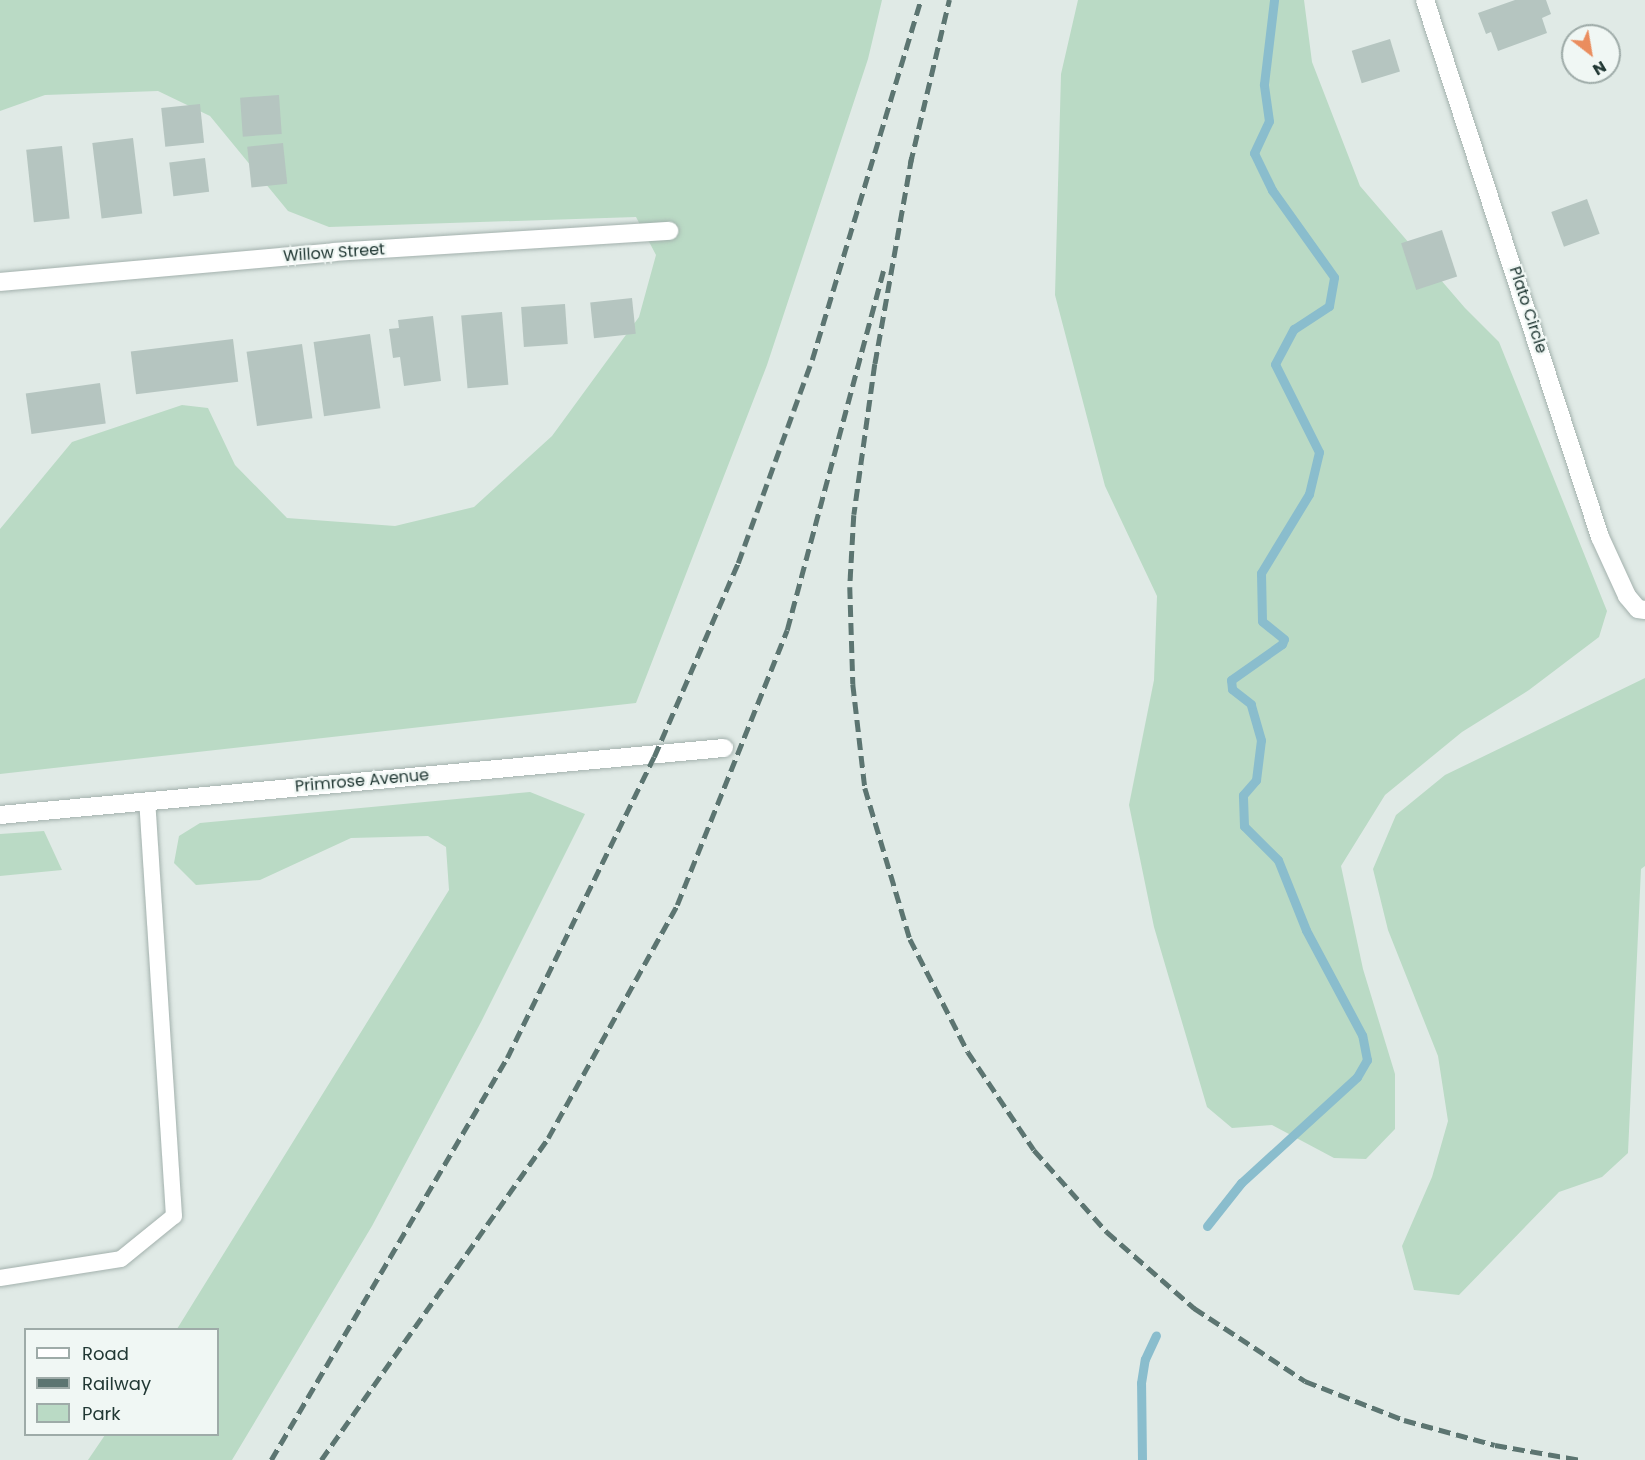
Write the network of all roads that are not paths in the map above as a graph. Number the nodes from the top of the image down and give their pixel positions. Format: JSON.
{"nodes":[{"id":1,"x":1425,"y":0,"type":"edge"},
{"id":2,"x":669,"y":231,"type":"dead end"},
{"id":3,"x":0,"y":282,"type":"edge"},
{"id":4,"x":1645,"y":610,"type":"edge"},
{"id":5,"x":724,"y":748,"type":"dead end"},
{"id":6,"x":147,"y":801,"type":"junction"},
{"id":7,"x":0,"y":815,"type":"edge"},
{"id":8,"x":0,"y":1278,"type":"edge"}],
"edges":[{"from":1,"to":4,"type":"street","name":"Plato Circle"},
{"from":2,"to":3,"type":"street","name":"Willow Street"},
{"from":5,"to":6,"type":"street","name":"Primrose Avenue"},
{"from":6,"to":7,"type":"street","name":"Primrose Avenue"},
{"from":6,"to":8,"type":"lane"}]}
